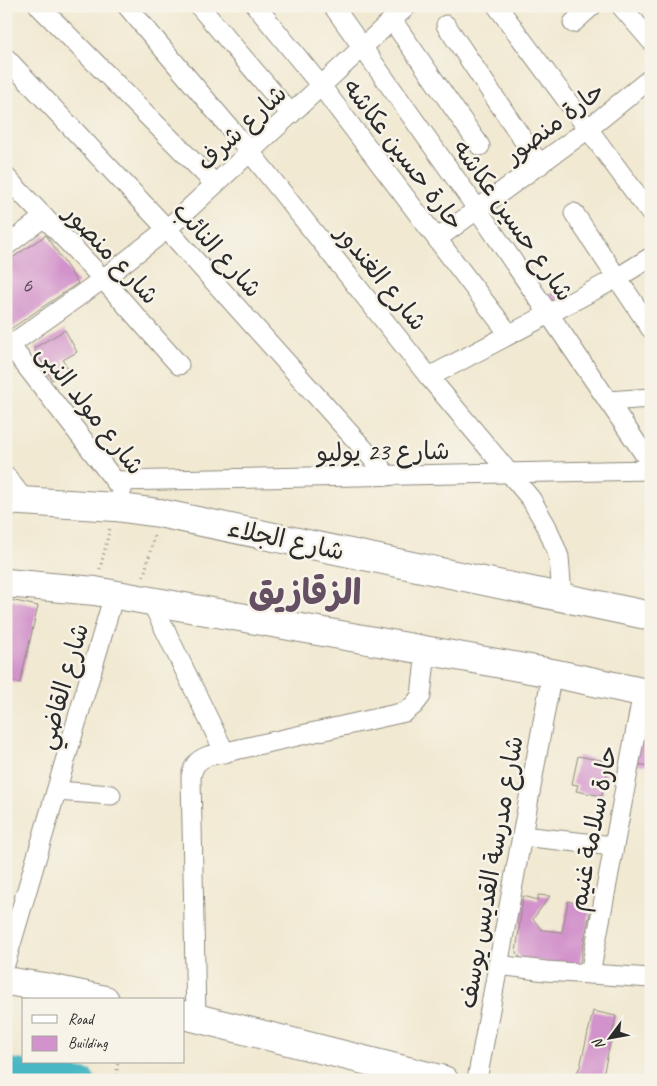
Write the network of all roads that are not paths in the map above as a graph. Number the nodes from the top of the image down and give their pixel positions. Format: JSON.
{"nodes":[{"id":1,"x":39,"y":6,"type":"edge"},
{"id":2,"x":128,"y":6,"type":"edge"},
{"id":3,"x":199,"y":6,"type":"edge"},
{"id":4,"x":256,"y":6,"type":"edge"},
{"id":5,"x":333,"y":6,"type":"edge"},
{"id":6,"x":407,"y":6,"type":"edge"},
{"id":7,"x":497,"y":6,"type":"edge"},
{"id":8,"x":592,"y":6,"type":"edge"},
{"id":9,"x":621,"y":6,"type":"edge"},
{"id":10,"x":392,"y":20,"type":"junction"},
{"id":11,"x":573,"y":23,"type":"dead end"},
{"id":12,"x":446,"y":25,"type":"dead end"},
{"id":13,"x":651,"y":41,"type":"edge"},
{"id":14,"x":362,"y":48,"type":"junction"},
{"id":15,"x":6,"y":58,"type":"edge"},
{"id":16,"x":651,"y":78,"type":"edge"},
{"id":17,"x":321,"y":86,"type":"junction"},
{"id":18,"x":291,"y":114,"type":"junction"},
{"id":19,"x":588,"y":129,"type":"junction"},
{"id":20,"x":480,"y":146,"type":"dead end"},
{"id":21,"x":250,"y":152,"type":"junction"},
{"id":22,"x":540,"y":164,"type":"junction"},
{"id":23,"x":6,"y":177,"type":"edge"},
{"id":24,"x":215,"y":184,"type":"junction"},
{"id":25,"x":478,"y":210,"type":"junction"},
{"id":26,"x":574,"y":213,"type":"dead end"},
{"id":27,"x":651,"y":214,"type":"edge"},
{"id":28,"x":44,"y":217,"type":"junction"},
{"id":29,"x":167,"y":229,"type":"junction"},
{"id":30,"x":438,"y":238,"type":"junction"},
{"id":31,"x":6,"y":246,"type":"edge"},
{"id":32,"x":651,"y":257,"type":"edge"},
{"id":33,"x":102,"y":278,"type":"junction"},
{"id":34,"x":617,"y":278,"type":"junction"},
{"id":35,"x":548,"y":314,"type":"junction"},
{"id":36,"x":651,"y":329,"type":"edge"},
{"id":37,"x":509,"y":334,"type":"junction"},
{"id":38,"x":8,"y":344,"type":"edge"},
{"id":39,"x":179,"y":366,"type":"dead end"},
{"id":40,"x":429,"y":377,"type":"junction"},
{"id":41,"x":651,"y":398,"type":"edge"},
{"id":42,"x":608,"y":401,"type":"junction"},
{"id":43,"x":651,"y":464,"type":"edge"},
{"id":44,"x":651,"y":470,"type":"edge"},
{"id":45,"x":511,"y":474,"type":"junction"},
{"id":46,"x":6,"y":476,"type":"edge"},
{"id":47,"x":388,"y":476,"type":"junction"},
{"id":48,"x":15,"y":501,"type":"edge"},
{"id":49,"x":131,"y":503,"type":"junction"},
{"id":50,"x":6,"y":583,"type":"edge"},
{"id":51,"x":125,"y":596,"type":"junction"},
{"id":52,"x":562,"y":596,"type":"junction"},
{"id":53,"x":651,"y":616,"type":"edge"},
{"id":54,"x":426,"y":652,"type":"junction"},
{"id":55,"x":552,"y":673,"type":"junction"},
{"id":56,"x":647,"y":693,"type":"edge"},
{"id":57,"x":225,"y":753,"type":"junction"},
{"id":58,"x":57,"y":791,"type":"junction"},
{"id":59,"x":111,"y":795,"type":"dead end"},
{"id":60,"x":522,"y":836,"type":"junction"},
{"id":61,"x":613,"y":846,"type":"junction"},
{"id":62,"x":6,"y":962,"type":"edge"},
{"id":63,"x":498,"y":965,"type":"junction"},
{"id":64,"x":590,"y":974,"type":"junction"},
{"id":65,"x":651,"y":978,"type":"edge"},
{"id":66,"x":6,"y":981,"type":"edge"},
{"id":67,"x":96,"y":998,"type":"edge"},
{"id":68,"x":190,"y":1016,"type":"edge"},
{"id":69,"x":444,"y":1080,"type":"edge"},
{"id":70,"x":477,"y":1080,"type":"edge"}],
"edges":[{"from":1,"to":24,"type":"street"},
{"from":2,"to":21,"type":"street","name":"شارع الغندور"},
{"from":3,"to":18,"type":"street"},
{"from":4,"to":17,"type":"street","name":"حارة حسين عكاشه"},
{"from":5,"to":14,"type":"street","name":"شارع حسين عكاشه"},
{"from":6,"to":10,"type":"street","name":"شارع شرف"},
{"from":7,"to":19,"type":"street"},
{"from":8,"to":11,"type":"street"},
{"from":9,"to":13,"type":"street"},
{"from":10,"to":14,"type":"street","name":"شارع شرف"},
{"from":10,"to":20,"type":"street"},
{"from":12,"to":22,"type":"street"},
{"from":14,"to":17,"type":"street","name":"شارع شرف"},
{"from":14,"to":25,"type":"street","name":"شارع حسين عكاشه"},
{"from":15,"to":29,"type":"street","name":"شارع النائب"},
{"from":16,"to":19,"type":"street","name":"حارة منصور"},
{"from":17,"to":18,"type":"street","name":"شارع شرف"},
{"from":17,"to":30,"type":"street","name":"حارة حسين عكاشه"},
{"from":18,"to":21,"type":"street","name":"شارع شرف"},
{"from":19,"to":22,"type":"street","name":"حارة منصور"},
{"from":19,"to":27,"type":"street"},
{"from":21,"to":24,"type":"street","name":"شارع شرف"},
{"from":21,"to":40,"type":"street","name":"شارع الغندور"},
{"from":22,"to":25,"type":"street","name":"حارة منصور"},
{"from":23,"to":28,"type":"street","name":"شارع منصور"},
{"from":24,"to":29,"type":"street","name":"شارع شرف"},
{"from":25,"to":30,"type":"street","name":"حارة منصور"},
{"from":25,"to":35,"type":"street","name":"شارع حسين عكاشه"},
{"from":26,"to":34,"type":"street"},
{"from":28,"to":31,"type":"street"},
{"from":28,"to":33,"type":"street","name":"شارع منصور"},
{"from":29,"to":33,"type":"street","name":"شارع شرف"},
{"from":29,"to":47,"type":"street","name":"شارع النائب"},
{"from":30,"to":37,"type":"street","name":"حارة حسين عكاشه"},
{"from":32,"to":34,"type":"street"},
{"from":33,"to":38,"type":"street","name":"شارع شرف"},
{"from":33,"to":39,"type":"street","name":"شارع منصور"},
{"from":34,"to":35,"type":"street"},
{"from":34,"to":36,"type":"street"},
{"from":35,"to":37,"type":"street"},
{"from":35,"to":42,"type":"street","name":"شارع حسين عكاشه"},
{"from":37,"to":40,"type":"street"},
{"from":38,"to":49,"type":"street","name":"شارع مولد النبى"},
{"from":40,"to":45,"type":"street","name":"شارع الغندور"},
{"from":41,"to":42,"type":"street"},
{"from":42,"to":43,"type":"street","name":"شارع حسين عكاشه"},
{"from":44,"to":45,"type":"street","name":"شارع 23 يوليو"},
{"from":45,"to":47,"type":"street","name":"شارع 23 يوليو"},
{"from":45,"to":52,"type":"street","name":"شارع الغندور"},
{"from":46,"to":48,"type":"street"},
{"from":47,"to":49,"type":"street","name":"شارع 23 يوليو"},
{"from":48,"to":49,"type":"main road","name":"شارع الجلاء"},
{"from":49,"to":52,"type":"main road","name":"شارع الجلاء"},
{"from":50,"to":51,"type":"main road"},
{"from":51,"to":54,"type":"main road"},
{"from":51,"to":57,"type":"street"},
{"from":51,"to":58,"type":"street","name":"شارع القاضي"},
{"from":52,"to":53,"type":"main road","name":"شارع الجلاء"},
{"from":54,"to":55,"type":"main road"},
{"from":54,"to":57,"type":"street"},
{"from":55,"to":56,"type":"main road"},
{"from":55,"to":60,"type":"street","name":"شارع مدرسة القديس يوسف"},
{"from":56,"to":61,"type":"street","name":"حارة سلامة غنيم"},
{"from":57,"to":68,"type":"street"},
{"from":58,"to":59,"type":"street"},
{"from":58,"to":62,"type":"street","name":"شارع القاضي"},
{"from":60,"to":61,"type":"street"},
{"from":60,"to":63,"type":"street","name":"شارع مدرسة القديس يوسف"},
{"from":61,"to":64,"type":"street","name":"حارة سلامة غنيم"},
{"from":63,"to":64,"type":"street"},
{"from":63,"to":70,"type":"street","name":"شارع مدرسة القديس يوسف"},
{"from":64,"to":65,"type":"street"},
{"from":66,"to":67,"type":"main road"},
{"from":68,"to":69,"type":"main road"}]}
